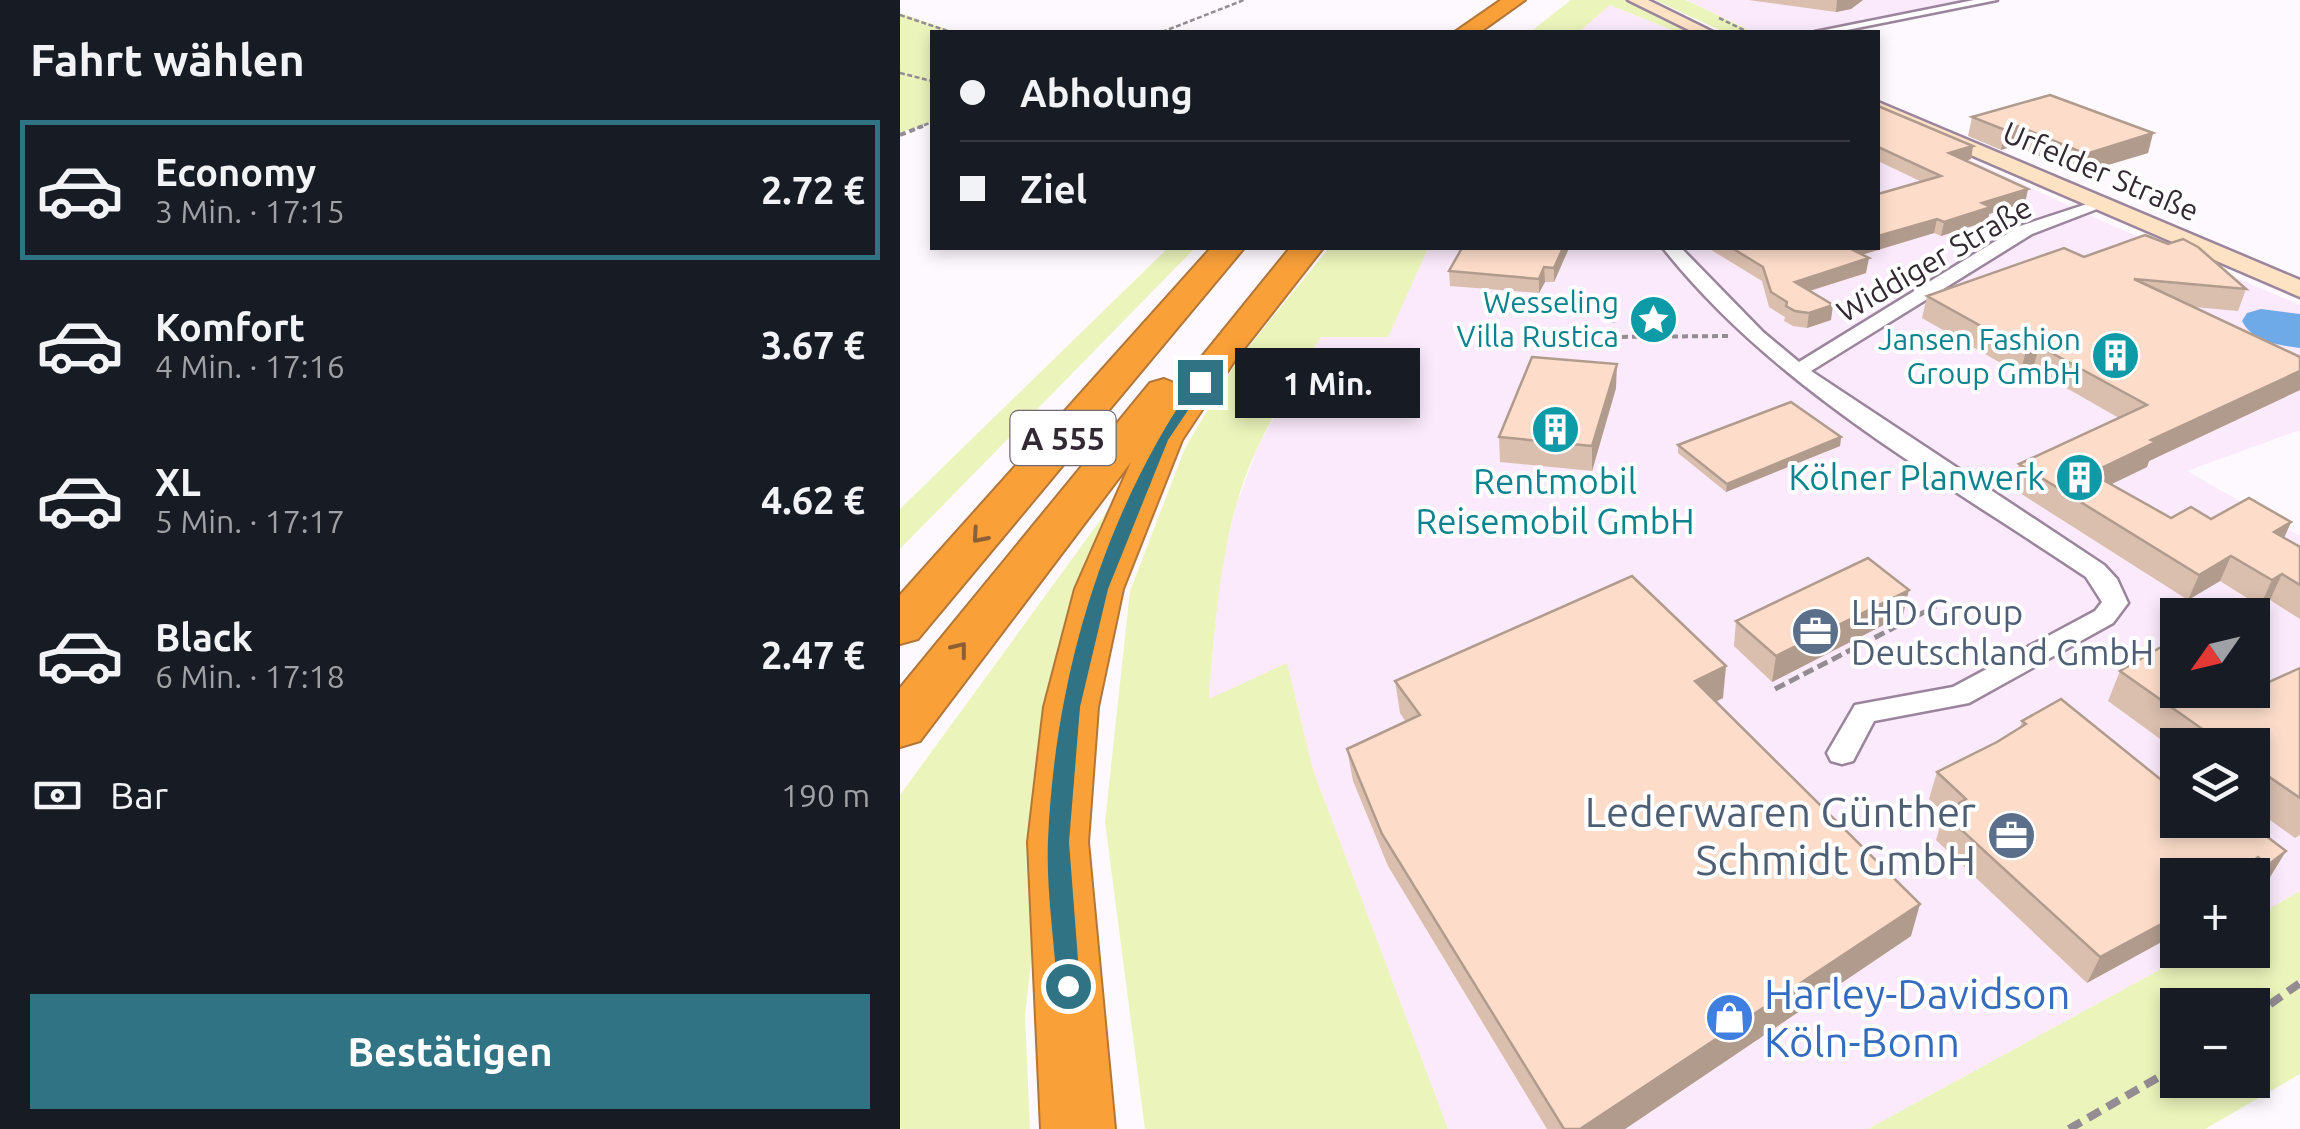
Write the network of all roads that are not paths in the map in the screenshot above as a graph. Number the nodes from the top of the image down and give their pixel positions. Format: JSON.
{"nodes":[{"id":1,"x":1515,"y":0,"type":"edge"},
{"id":2,"x":1636,"y":0,"type":"edge"},
{"id":3,"x":1992,"y":0,"type":"edge"},
{"id":4,"x":1469,"y":30,"type":"edge"},
{"id":5,"x":1701,"y":30,"type":"edge"},
{"id":6,"x":1832,"y":30,"type":"edge"},
{"id":7,"x":1880,"y":109,"type":"edge"},
{"id":8,"x":2102,"y":204,"type":"junction"},
{"id":9,"x":1226,"y":250,"type":"edge"},
{"id":10,"x":1226,"y":250,"type":"edge"},
{"id":11,"x":1285,"y":250,"type":"edge"},
{"id":12,"x":1305,"y":250,"type":"edge"},
{"id":13,"x":1674,"y":250,"type":"edge"},
{"id":14,"x":2300,"y":288,"type":"edge"},
{"id":15,"x":1798,"y":371,"type":"junction"},
{"id":16,"x":900,"y":576,"type":"edge"},
{"id":17,"x":900,"y":626,"type":"edge"},
{"id":18,"x":900,"y":726,"type":"edge"},
{"id":19,"x":1842,"y":754,"type":"dead end"},
{"id":20,"x":1078,"y":1129,"type":"edge"}],
"edges":[{"from":1,"to":4,"type":"highway"},
{"from":2,"to":5,"type":"main road"},
{"from":3,"to":6,"type":"street"},
{"from":7,"to":8,"type":"main road","name":"Urfelder Straße"},
{"from":8,"to":14,"type":"main road","name":"Urfelder Straße"},
{"from":8,"to":15,"type":"street","name":"Widdiger Straße"},
{"from":9,"to":16,"type":"highway"},
{"from":10,"to":17,"type":"highway","number":"A 555","one_way":true},
{"from":18,"to":11,"type":"highway","number":"A 555","one_way":true},
{"from":12,"to":20,"type":"highway"},
{"from":13,"to":15,"type":"street"},
{"from":15,"to":19,"type":"street"}]}
